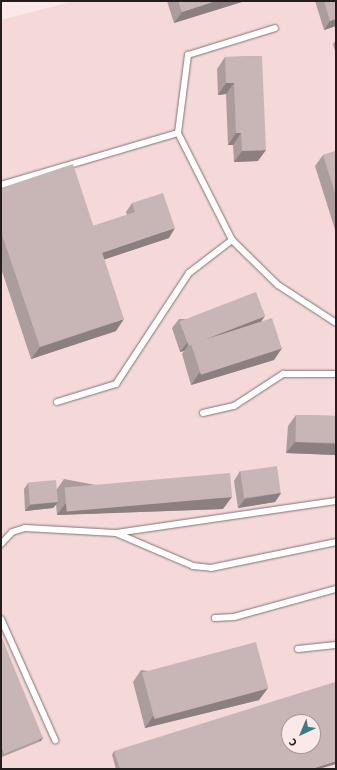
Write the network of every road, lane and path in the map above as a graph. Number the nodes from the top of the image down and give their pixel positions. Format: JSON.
{"nodes":[{"id":1,"x":275,"y":28,"type":"dead end"},
{"id":2,"x":178,"y":133,"type":"junction"},
{"id":3,"x":1,"y":185,"type":"edge"},
{"id":4,"x":232,"y":240,"type":"junction"},
{"id":5,"x":336,"y":323,"type":"edge"},
{"id":6,"x":336,"y":374,"type":"edge"},
{"id":7,"x":57,"y":402,"type":"dead end"},
{"id":8,"x":203,"y":412,"type":"dead end"},
{"id":9,"x":336,"y":500,"type":"edge"},
{"id":10,"x":116,"y":533,"type":"junction"},
{"id":11,"x":336,"y":542,"type":"edge"},
{"id":12,"x":1,"y":544,"type":"edge"},
{"id":13,"x":336,"y":589,"type":"edge"},
{"id":14,"x":215,"y":618,"type":"dead end"},
{"id":15,"x":1,"y":619,"type":"edge"},
{"id":16,"x":336,"y":645,"type":"edge"},
{"id":17,"x":298,"y":649,"type":"dead end"},
{"id":18,"x":55,"y":740,"type":"dead end"}],
"edges":[{"from":1,"to":2,"type":"lane"},
{"from":2,"to":3,"type":"lane"},
{"from":2,"to":4,"type":"lane"},
{"from":4,"to":5,"type":"lane"},
{"from":4,"to":7,"type":"lane"},
{"from":6,"to":8,"type":"lane"},
{"from":9,"to":10,"type":"lane"},
{"from":10,"to":11,"type":"lane"},
{"from":10,"to":12,"type":"lane"},
{"from":13,"to":14,"type":"lane"},
{"from":15,"to":18,"type":"lane"},
{"from":16,"to":17,"type":"lane"}]}
